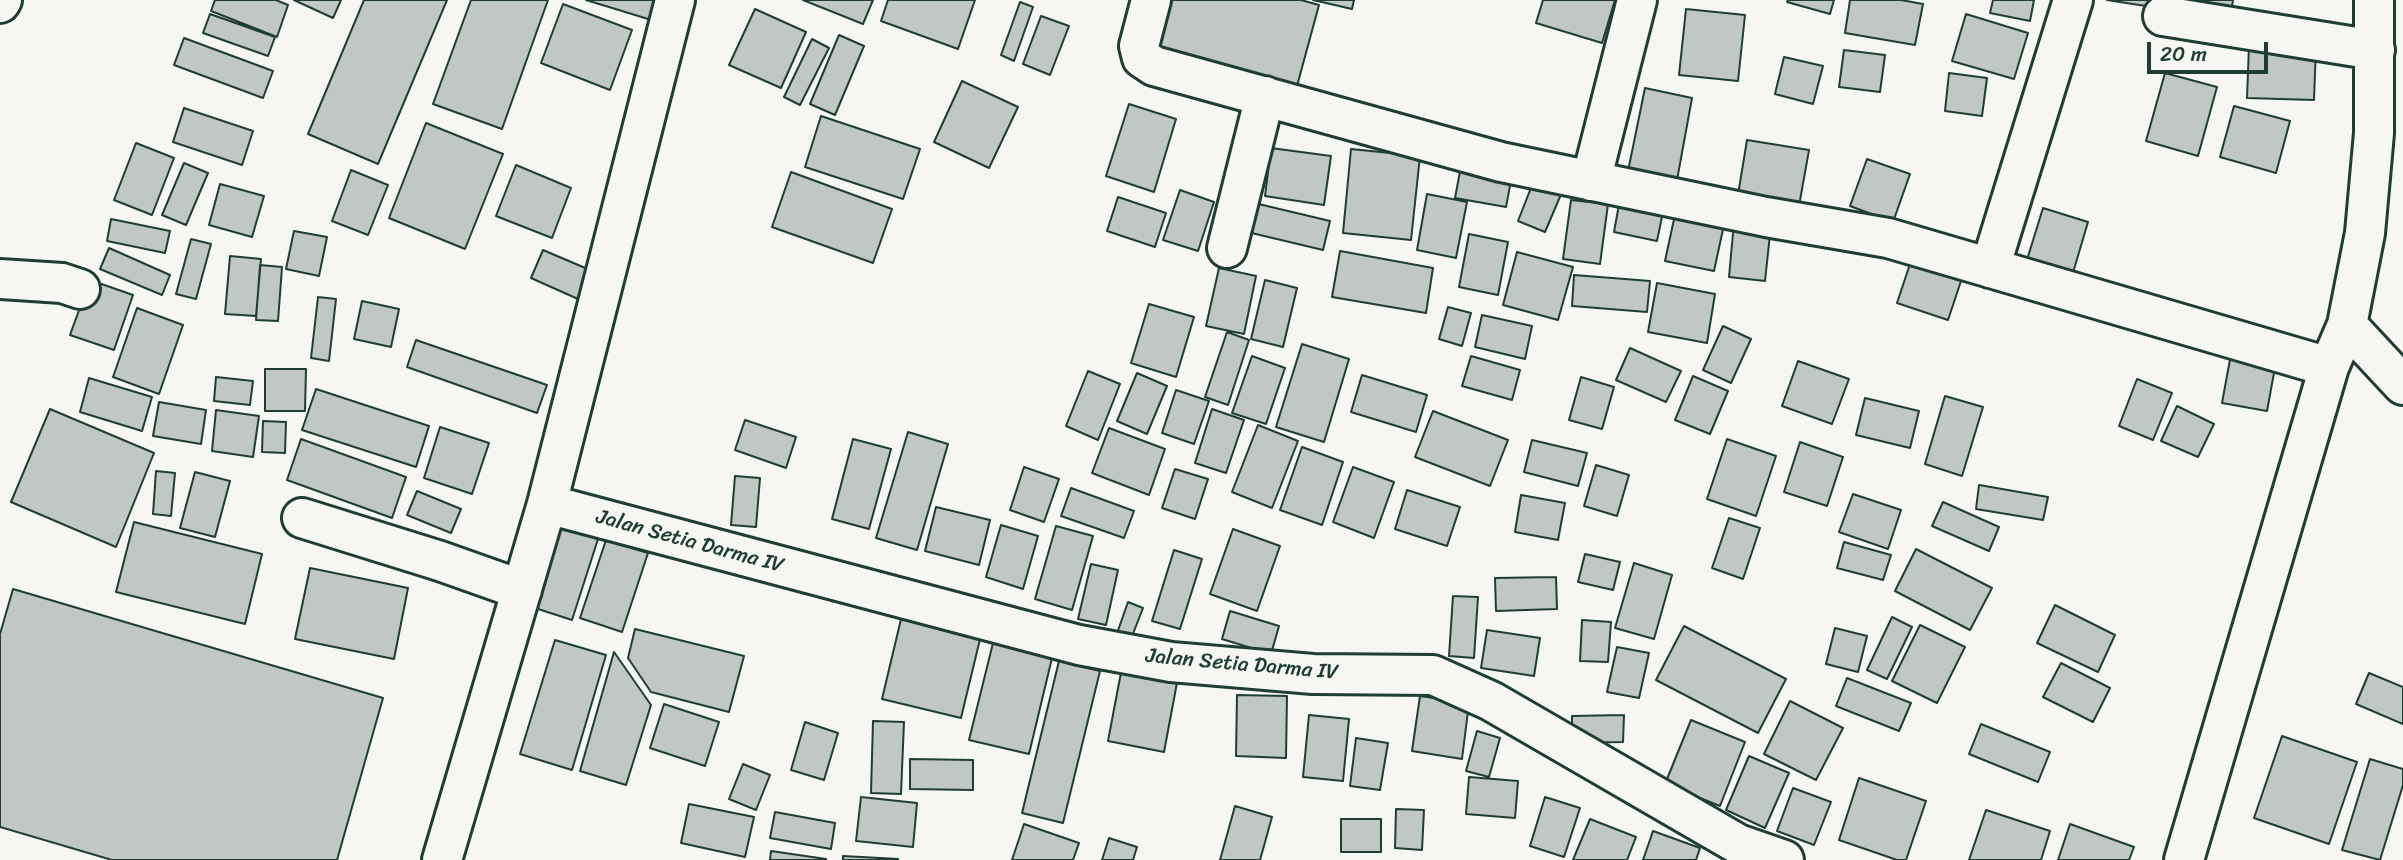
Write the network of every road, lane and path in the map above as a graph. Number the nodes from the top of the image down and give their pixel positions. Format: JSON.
{"nodes":[{"id":1,"x":675,"y":0,"type":"edge"},
{"id":2,"x":1151,"y":0,"type":"edge"},
{"id":3,"x":1637,"y":0,"type":"edge"},
{"id":4,"x":2073,"y":0,"type":"edge"},
{"id":5,"x":2374,"y":0,"type":"edge"},
{"id":6,"x":2394,"y":0,"type":"edge"},
{"id":7,"x":2403,"y":2,"type":"edge"},
{"id":8,"x":2163,"y":16,"type":"dead end"},
{"id":9,"x":2375,"y":50,"type":"junction"},
{"id":10,"x":1265,"y":96,"type":"junction"},
{"id":11,"x":1591,"y":181,"type":"junction"},
{"id":12,"x":1227,"y":248,"type":"dead end"},
{"id":13,"x":1990,"y":268,"type":"junction"},
{"id":14,"x":0,"y":279,"type":"edge"},
{"id":15,"x":80,"y":289,"type":"dead end"},
{"id":16,"x":2347,"y":325,"type":"junction"},
{"id":17,"x":2329,"y":367,"type":"junction"},
{"id":18,"x":2403,"y":385,"type":"edge"},
{"id":19,"x":547,"y":504,"type":"junction"},
{"id":20,"x":302,"y":518,"type":"dead end"},
{"id":21,"x":522,"y":590,"type":"junction"},
{"id":22,"x":1736,"y":852,"type":"edge"},
{"id":23,"x":442,"y":860,"type":"edge"},
{"id":24,"x":1784,"y":860,"type":"edge"},
{"id":25,"x":2184,"y":860,"type":"edge"}],
"edges":[{"from":1,"to":19,"type":"street"},
{"from":2,"to":10,"type":"street"},
{"from":3,"to":11,"type":"street"},
{"from":4,"to":13,"type":"street"},
{"from":5,"to":9,"type":"street"},
{"from":6,"to":7,"type":"street"},
{"from":8,"to":9,"type":"street"},
{"from":9,"to":16,"type":"street"},
{"from":10,"to":11,"type":"street"},
{"from":10,"to":12,"type":"street"},
{"from":11,"to":13,"type":"street"},
{"from":13,"to":17,"type":"street"},
{"from":14,"to":15,"type":"street"},
{"from":16,"to":17,"type":"street"},
{"from":16,"to":18,"type":"street"},
{"from":17,"to":25,"type":"street"},
{"from":19,"to":21,"type":"street"},
{"from":19,"to":22,"type":"street","name":"Jalan Setia Darma IV"},
{"from":20,"to":21,"type":"street"},
{"from":21,"to":23,"type":"street"},
{"from":22,"to":24,"type":"street","name":"Jalan Setia Darma IV"}]}
